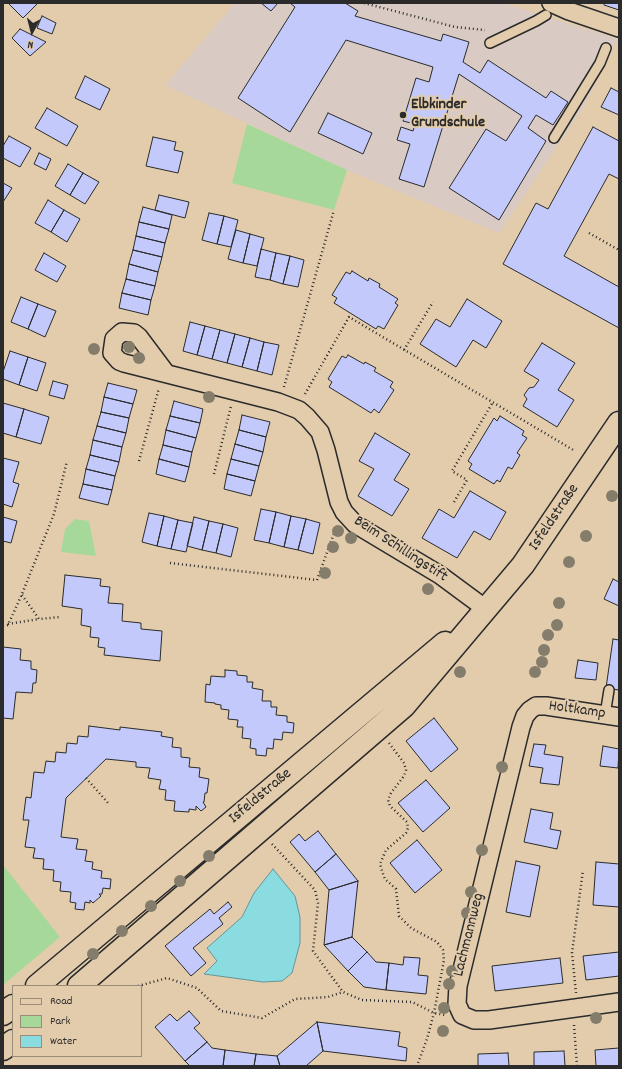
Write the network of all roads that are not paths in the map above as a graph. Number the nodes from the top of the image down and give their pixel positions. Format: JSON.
{"nodes":[{"id":1,"x":549,"y":9,"type":"edge"},
{"id":2,"x":619,"y":28,"type":"edge"},
{"id":3,"x":490,"y":43,"type":"dead end"},
{"id":4,"x":606,"y":48,"type":"dead end"},
{"id":5,"x":554,"y":138,"type":"dead end"},
{"id":6,"x":164,"y":378,"type":"road end"},
{"id":7,"x":619,"y":423,"type":"edge"},
{"id":8,"x":486,"y":609,"type":"junction"},
{"id":9,"x":609,"y":690,"type":"dead end"},
{"id":10,"x":536,"y":706,"type":"joint"},
{"id":11,"x":612,"y":716,"type":"edge"},
{"id":12,"x":38,"y":985,"type":"edge"},
{"id":13,"x":80,"y":985,"type":"edge"},
{"id":14,"x":619,"y":1002,"type":"edge"},
{"id":15,"x":12,"y":1007,"type":"edge"},
{"id":16,"x":3,"y":1014,"type":"edge"},
{"id":17,"x":12,"y":1042,"type":"edge"},
{"id":18,"x":3,"y":1049,"type":"edge"}],
"edges":[{"from":1,"to":2,"type":"street"},
{"from":1,"to":3,"type":"lane"},
{"from":4,"to":5,"type":"lane"},
{"from":6,"to":8,"type":"street","name":"Beim Schillingstift"},
{"from":7,"to":8,"type":"main road","name":"Isfeldstraße"},
{"from":8,"to":12,"type":"main road","name":"Isfeldstraße"},
{"from":8,"to":13,"type":"main road","name":"Isfeldstraße"},
{"from":9,"to":11,"type":"lane"},
{"from":10,"to":11,"type":"street","name":"Holtkamp"},
{"from":10,"to":14,"type":"street","name":"Lachmannweg"},
{"from":15,"to":16,"type":"main road"},
{"from":17,"to":18,"type":"main road"}]}
